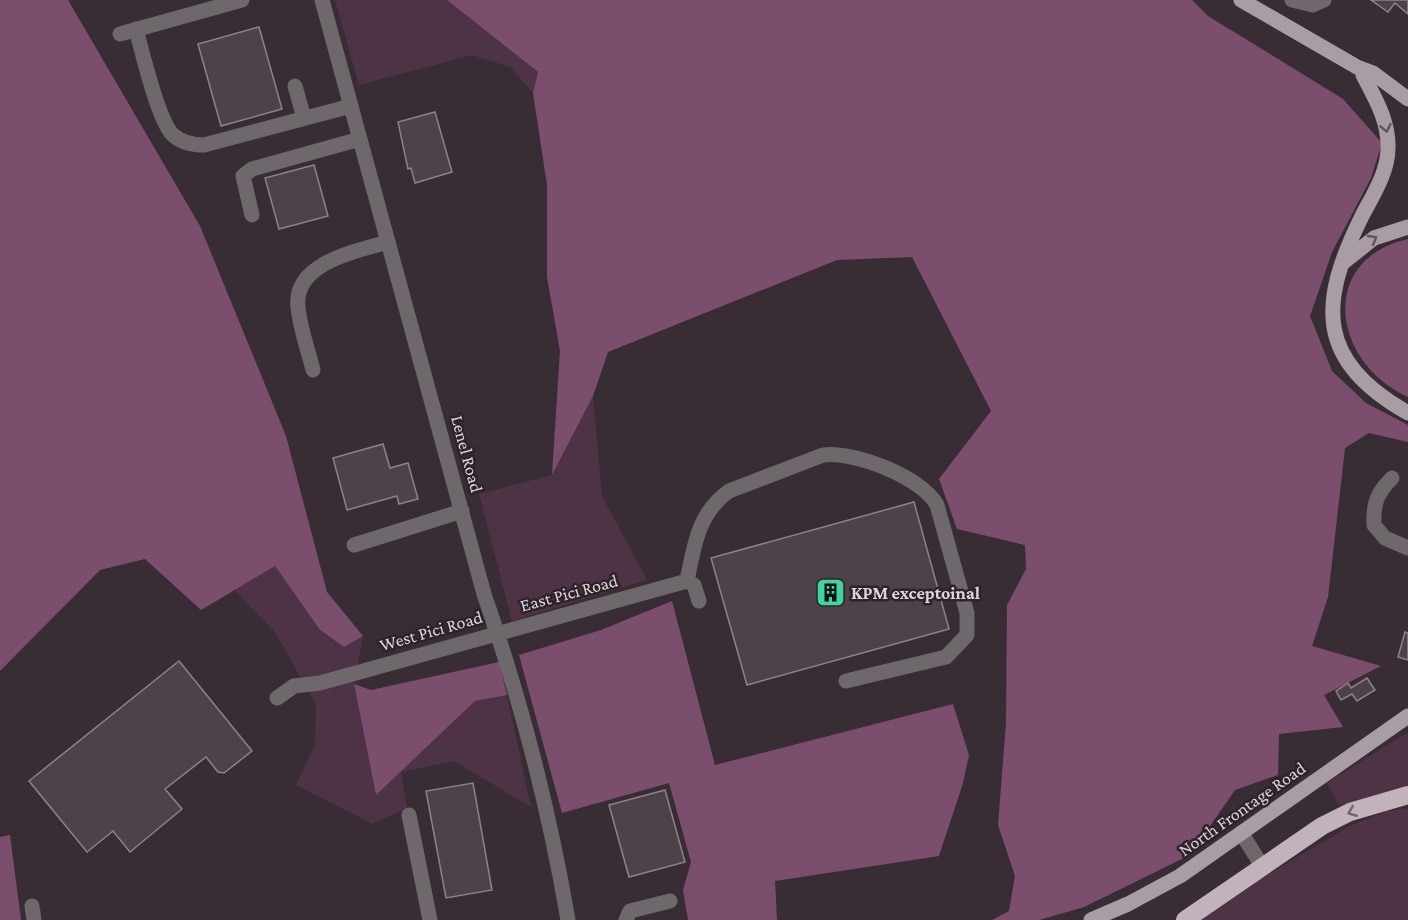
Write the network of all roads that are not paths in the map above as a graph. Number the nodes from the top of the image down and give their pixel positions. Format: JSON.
{"nodes":[{"id":1,"x":242,"y":0,"type":"edge"},
{"id":2,"x":322,"y":0,"type":"edge"},
{"id":3,"x":1292,"y":0,"type":"edge"},
{"id":4,"x":1324,"y":0,"type":"edge"},
{"id":5,"x":1244,"y":1,"type":"edge"},
{"id":6,"x":136,"y":29,"type":"junction"},
{"id":7,"x":120,"y":34,"type":"dead end"},
{"id":8,"x":1360,"y":71,"type":"junction"},
{"id":9,"x":295,"y":86,"type":"dead end"},
{"id":10,"x":1408,"y":99,"type":"edge"},
{"id":11,"x":351,"y":106,"type":"junction"},
{"id":12,"x":1408,"y":111,"type":"edge"},
{"id":13,"x":304,"y":118,"type":"junction"},
{"id":14,"x":360,"y":139,"type":"junction"},
{"id":15,"x":252,"y":215,"type":"dead end"},
{"id":16,"x":1408,"y":227,"type":"edge"},
{"id":17,"x":388,"y":242,"type":"junction"},
{"id":18,"x":1344,"y":262,"type":"junction"},
{"id":19,"x":313,"y":370,"type":"dead end"},
{"id":20,"x":1408,"y":413,"type":"edge"},
{"id":21,"x":1392,"y":478,"type":"dead end"},
{"id":22,"x":462,"y":511,"type":"junction"},
{"id":23,"x":354,"y":545,"type":"dead end"},
{"id":24,"x":1408,"y":548,"type":"edge"},
{"id":25,"x":687,"y":581,"type":"junction"},
{"id":26,"x":699,"y":601,"type":"dead end"},
{"id":27,"x":498,"y":632,"type":"junction"},
{"id":28,"x":846,"y":681,"type":"dead end"},
{"id":29,"x":278,"y":698,"type":"dead end"},
{"id":30,"x":1408,"y":716,"type":"edge"},
{"id":31,"x":1408,"y":795,"type":"edge"},
{"id":32,"x":409,"y":815,"type":"dead end"},
{"id":33,"x":1242,"y":834,"type":"junction"},
{"id":34,"x":1262,"y":866,"type":"junction"},
{"id":35,"x":670,"y":902,"type":"dead end"},
{"id":36,"x":430,"y":920,"type":"edge"},
{"id":37,"x":568,"y":920,"type":"edge"},
{"id":38,"x":626,"y":920,"type":"edge"},
{"id":39,"x":1090,"y":920,"type":"edge"},
{"id":40,"x":1185,"y":920,"type":"edge"}],
"edges":[{"from":1,"to":6,"type":"street"},
{"from":2,"to":11,"type":"street","name":"Lenel Road"},
{"from":3,"to":4,"type":"street"},
{"from":5,"to":8,"type":"main road"},
{"from":6,"to":7,"type":"street"},
{"from":6,"to":13,"type":"street"},
{"from":8,"to":10,"type":"main road"},
{"from":8,"to":12,"type":"main road"},
{"from":8,"to":18,"type":"main road","one_way":true},
{"from":9,"to":13,"type":"street"},
{"from":11,"to":13,"type":"street"},
{"from":11,"to":14,"type":"street","name":"Lenel Road"},
{"from":14,"to":15,"type":"street"},
{"from":14,"to":17,"type":"street","name":"Lenel Road"},
{"from":18,"to":16,"type":"main road","one_way":true},
{"from":17,"to":19,"type":"street"},
{"from":17,"to":22,"type":"street","name":"Lenel Road"},
{"from":18,"to":20,"type":"main road"},
{"from":21,"to":24,"type":"street"},
{"from":22,"to":23,"type":"street"},
{"from":22,"to":27,"type":"street","name":"Lenel Road"},
{"from":25,"to":26,"type":"street"},
{"from":25,"to":27,"type":"street","name":"East Pici Road"},
{"from":25,"to":28,"type":"street"},
{"from":27,"to":29,"type":"street","name":"West Pici Road"},
{"from":27,"to":37,"type":"street","name":"Lenel Road"},
{"from":30,"to":33,"type":"main road","name":"North Frontage Road"},
{"from":31,"to":34,"type":"highway","one_way":true},
{"from":32,"to":36,"type":"street"},
{"from":33,"to":34,"type":"street"},
{"from":33,"to":39,"type":"main road","name":"North Frontage Road"},
{"from":34,"to":40,"type":"highway"},
{"from":35,"to":38,"type":"street"}]}
